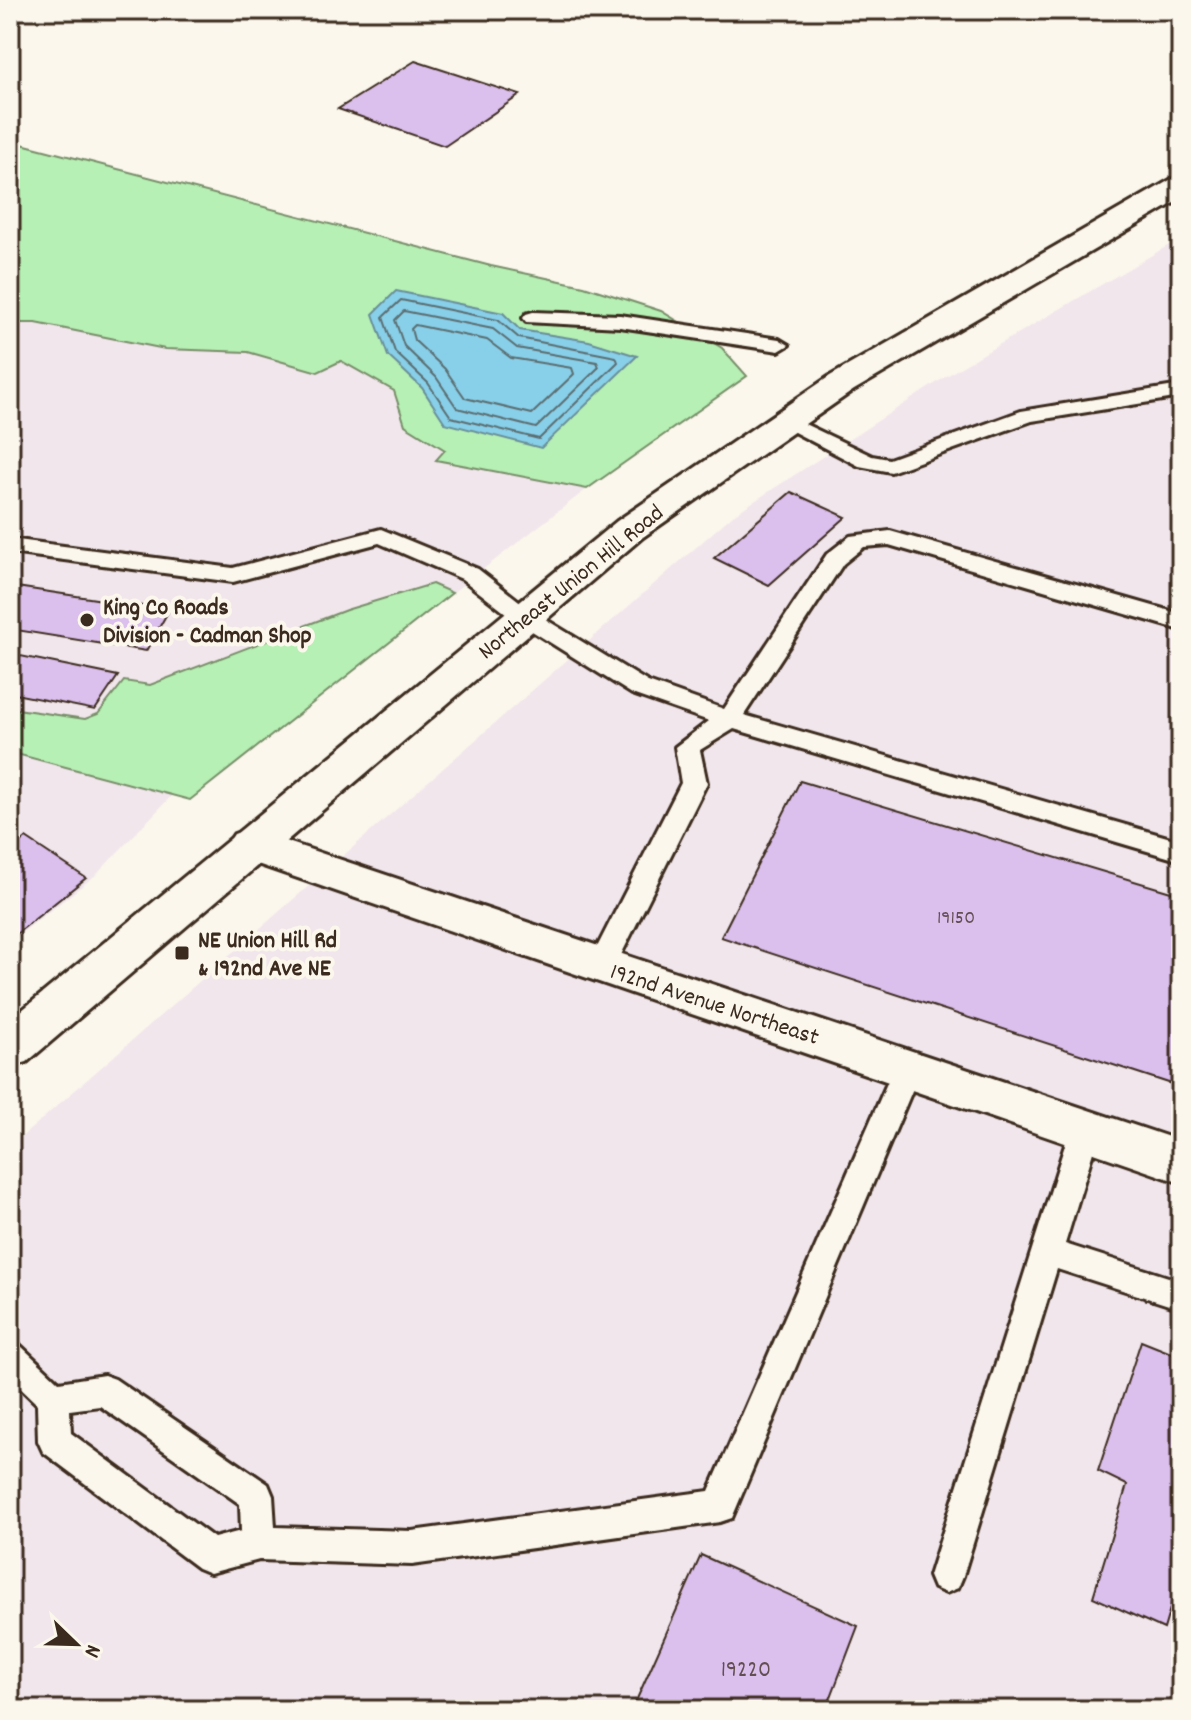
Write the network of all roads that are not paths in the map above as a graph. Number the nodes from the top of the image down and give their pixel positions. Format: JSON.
{"nodes":[{"id":1,"x":1181,"y":186,"type":"edge"},
{"id":2,"x":533,"y":318,"type":"dead end"},
{"id":3,"x":779,"y":345,"type":"dead end"},
{"id":4,"x":1181,"y":391,"type":"edge"},
{"id":5,"x":783,"y":421,"type":"junction"},
{"id":6,"x":10,"y":546,"type":"edge"},
{"id":7,"x":524,"y":616,"type":"junction"},
{"id":8,"x":1181,"y":622,"type":"edge"},
{"id":9,"x":728,"y":721,"type":"junction"},
{"id":10,"x":249,"y":845,"type":"junction"},
{"id":11,"x":1181,"y":851,"type":"edge"},
{"id":12,"x":602,"y":965,"type":"junction"},
{"id":13,"x":10,"y":1048,"type":"edge"},
{"id":14,"x":908,"y":1067,"type":"junction"},
{"id":15,"x":1085,"y":1129,"type":"junction"},
{"id":16,"x":1181,"y":1162,"type":"edge"},
{"id":17,"x":1047,"y":1252,"type":"junction"},
{"id":18,"x":1181,"y":1295,"type":"edge"},
{"id":19,"x":10,"y":1356,"type":"edge"},
{"id":20,"x":53,"y":1398,"type":"junction"},
{"id":21,"x":259,"y":1543,"type":"junction"},
{"id":22,"x":946,"y":1576,"type":"dead end"}],
"edges":[{"from":1,"to":5,"type":"main road","name":"Northeast Union Hill Road"},
{"from":2,"to":3,"type":"lane"},
{"from":4,"to":5,"type":"lane"},
{"from":5,"to":7,"type":"main road","name":"Northeast Union Hill Road"},
{"from":6,"to":7,"type":"lane"},
{"from":7,"to":9,"type":"lane"},
{"from":7,"to":10,"type":"main road","name":"Northeast Union Hill Road"},
{"from":8,"to":9,"type":"lane"},
{"from":9,"to":11,"type":"lane"},
{"from":9,"to":12,"type":"lane"},
{"from":10,"to":12,"type":"main road","name":"192nd Avenue Northeast"},
{"from":10,"to":13,"type":"main road","name":"Northeast Union Hill Road"},
{"from":12,"to":14,"type":"main road","name":"192nd Avenue Northeast"},
{"from":14,"to":15,"type":"main road","name":"192nd Avenue Northeast"},
{"from":14,"to":21,"type":"lane"},
{"from":15,"to":16,"type":"main road","name":"192nd Avenue Northeast"},
{"from":15,"to":17,"type":"lane"},
{"from":17,"to":18,"type":"lane"},
{"from":17,"to":22,"type":"lane"},
{"from":19,"to":20,"type":"lane"},
{"from":20,"to":21,"type":"lane"},
{"from":20,"to":21,"type":"lane"}]}
